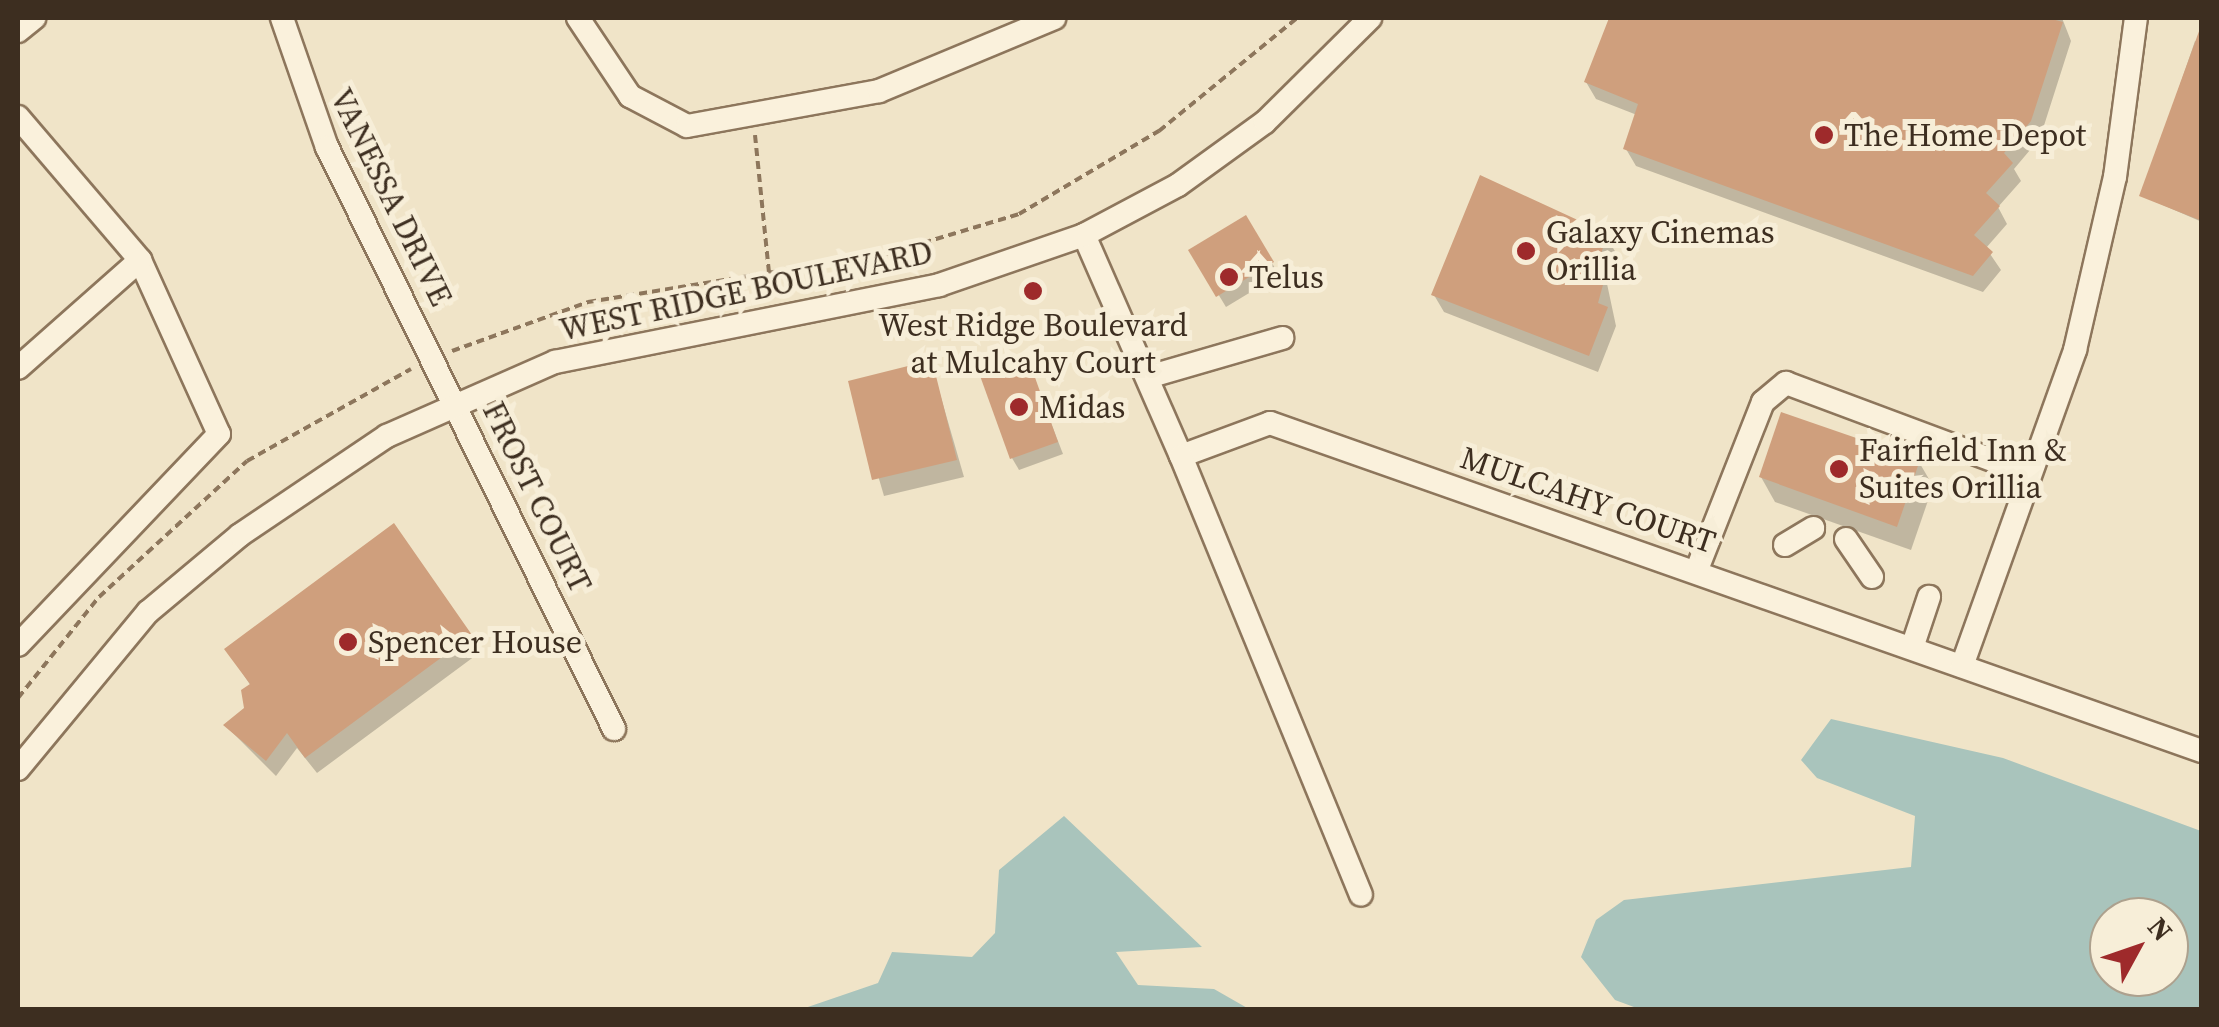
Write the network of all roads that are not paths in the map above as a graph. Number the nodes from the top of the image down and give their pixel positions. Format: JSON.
{"nodes":[{"id":1,"x":34,"y":18,"type":"edge"},
{"id":2,"x":282,"y":18,"type":"edge"},
{"id":3,"x":578,"y":18,"type":"edge"},
{"id":4,"x":1054,"y":18,"type":"edge"},
{"id":5,"x":1370,"y":18,"type":"edge"},
{"id":6,"x":2136,"y":18,"type":"edge"},
{"id":7,"x":18,"y":31,"type":"edge"},
{"id":8,"x":18,"y":117,"type":"edge"},
{"id":9,"x":1084,"y":235,"type":"junction"},
{"id":10,"x":140,"y":260,"type":"junction"},
{"id":11,"x":1282,"y":338,"type":"dead end"},
{"id":12,"x":18,"y":368,"type":"edge"},
{"id":13,"x":1148,"y":377,"type":"junction"},
{"id":14,"x":454,"y":401,"type":"junction"},
{"id":15,"x":1181,"y":456,"type":"junction"},
{"id":16,"x":2030,"y":474,"type":"junction"},
{"id":17,"x":1813,"y":528,"type":"dead end"},
{"id":18,"x":1846,"y":539,"type":"dead end"},
{"id":19,"x":1785,"y":546,"type":"dead end"},
{"id":20,"x":1696,"y":572,"type":"junction"},
{"id":21,"x":1872,"y":577,"type":"dead end"},
{"id":22,"x":1929,"y":598,"type":"dead end"},
{"id":23,"x":18,"y":645,"type":"edge"},
{"id":24,"x":1912,"y":648,"type":"junction"},
{"id":25,"x":1962,"y":666,"type":"junction"},
{"id":26,"x":614,"y":729,"type":"dead end"},
{"id":27,"x":2202,"y":751,"type":"edge"},
{"id":28,"x":20,"y":760,"type":"edge"},
{"id":29,"x":1361,"y":894,"type":"dead end"}],
"edges":[{"from":1,"to":7,"type":"street"},
{"from":2,"to":14,"type":"street","name":"VANESSA DRIVE"},
{"from":3,"to":4,"type":"street"},
{"from":5,"to":9,"type":"street","name":"WEST RIDGE BOULEVARD"},
{"from":6,"to":16,"type":"street"},
{"from":8,"to":10,"type":"street"},
{"from":9,"to":13,"type":"street"},
{"from":9,"to":14,"type":"street","name":"WEST RIDGE BOULEVARD"},
{"from":10,"to":12,"type":"street"},
{"from":10,"to":23,"type":"street"},
{"from":11,"to":13,"type":"street"},
{"from":13,"to":15,"type":"street"},
{"from":14,"to":26,"type":"street","name":"FROST COURT"},
{"from":14,"to":28,"type":"street","name":"WEST RIDGE BOULEVARD"},
{"from":15,"to":20,"type":"street","name":"MULCAHY COURT"},
{"from":15,"to":29,"type":"street"},
{"from":16,"to":20,"type":"street"},
{"from":16,"to":25,"type":"street"},
{"from":17,"to":19,"type":"street"},
{"from":18,"to":21,"type":"street"},
{"from":20,"to":24,"type":"street","name":"MULCAHY COURT"},
{"from":22,"to":24,"type":"street"},
{"from":24,"to":25,"type":"street","name":"MULCAHY COURT"},
{"from":25,"to":27,"type":"street","name":"MULCAHY COURT"}]}
